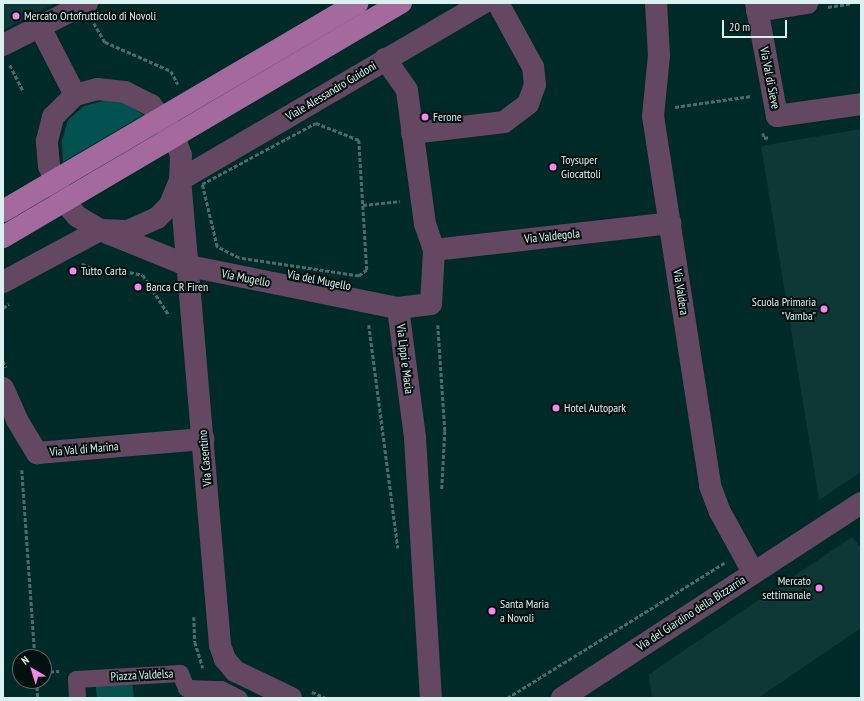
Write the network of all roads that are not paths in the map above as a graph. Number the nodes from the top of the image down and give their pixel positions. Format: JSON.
{"nodes":[{"id":1,"x":357,"y":3,"type":"edge"},
{"id":2,"x":401,"y":3,"type":"edge"},
{"id":3,"x":483,"y":3,"type":"edge"},
{"id":4,"x":498,"y":3,"type":"edge"},
{"id":5,"x":656,"y":3,"type":"edge"},
{"id":6,"x":806,"y":3,"type":"edge"},
{"id":7,"x":757,"y":7,"type":"edge"},
{"id":8,"x":89,"y":11,"type":"edge"},
{"id":9,"x":40,"y":27,"type":"junction"},
{"id":10,"x":6,"y":54,"type":"edge"},
{"id":11,"x":384,"y":59,"type":"junction"},
{"id":12,"x":75,"y":95,"type":"junction"},
{"id":13,"x":861,"y":104,"type":"edge"},
{"id":14,"x":162,"y":117,"type":"junction"},
{"id":15,"x":412,"y":133,"type":"junction"},
{"id":16,"x":174,"y":136,"type":"junction"},
{"id":17,"x":180,"y":180,"type":"junction"},
{"id":18,"x":53,"y":181,"type":"junction"},
{"id":19,"x":65,"y":202,"type":"junction"},
{"id":20,"x":3,"y":211,"type":"edge"},
{"id":21,"x":670,"y":223,"type":"junction"},
{"id":22,"x":100,"y":230,"type":"junction"},
{"id":23,"x":3,"y":237,"type":"edge"},
{"id":24,"x":434,"y":250,"type":"junction"},
{"id":25,"x":188,"y":260,"type":"junction"},
{"id":26,"x":3,"y":282,"type":"edge"},
{"id":27,"x":398,"y":308,"type":"junction"},
{"id":28,"x":6,"y":381,"type":"edge"},
{"id":29,"x":203,"y":439,"type":"junction"},
{"id":30,"x":861,"y":503,"type":"edge"},
{"id":31,"x":753,"y":572,"type":"junction"},
{"id":32,"x":298,"y":693,"type":"edge"},
{"id":33,"x":77,"y":698,"type":"edge"},
{"id":34,"x":239,"y":698,"type":"edge"},
{"id":35,"x":431,"y":698,"type":"edge"},
{"id":36,"x":562,"y":698,"type":"edge"}],
"edges":[{"from":1,"to":14,"type":"main road"},
{"from":2,"to":16,"type":"main road"},
{"from":3,"to":11,"type":"street","name":"Viale Alessandro Guidoni"},
{"from":4,"to":15,"type":"street"},
{"from":5,"to":21,"type":"street","name":"Via Valdera"},
{"from":6,"to":7,"type":"street"},
{"from":7,"to":13,"type":"street","name":"Via Val di Sieve"},
{"from":8,"to":9,"type":"street"},
{"from":9,"to":10,"type":"street"},
{"from":9,"to":12,"type":"street"},
{"from":11,"to":15,"type":"street","name":"Via Lippi e Macia"},
{"from":11,"to":17,"type":"street","name":"Viale Alessandro Guidoni"},
{"from":12,"to":14,"type":"street"},
{"from":12,"to":18,"type":"street"},
{"from":14,"to":16,"type":"street"},
{"from":14,"to":18,"type":"main road"},
{"from":15,"to":24,"type":"street","name":"Via Lippi e Macia"},
{"from":16,"to":17,"type":"street"},
{"from":16,"to":19,"type":"main road"},
{"from":17,"to":22,"type":"street"},
{"from":17,"to":25,"type":"street","name":"Via Casentino"},
{"from":18,"to":19,"type":"street"},
{"from":18,"to":20,"type":"main road"},
{"from":19,"to":22,"type":"street"},
{"from":19,"to":23,"type":"main road"},
{"from":21,"to":24,"type":"street","name":"Via Valdegola"},
{"from":21,"to":31,"type":"street","name":"Via Valdera"},
{"from":22,"to":25,"type":"street","name":"Via Mugello"},
{"from":22,"to":26,"type":"street"},
{"from":24,"to":27,"type":"street","name":"Via Lippi e Macia"},
{"from":25,"to":27,"type":"street","name":"Via Mugello"},
{"from":25,"to":29,"type":"street","name":"Via Casentino"},
{"from":27,"to":35,"type":"street","name":"Via Lippi e Macia"},
{"from":28,"to":29,"type":"street","name":"Via Val di Marina"},
{"from":29,"to":32,"type":"street","name":"Via Casentino"},
{"from":30,"to":31,"type":"street","name":"Via del Giardino della Bizzarria"},
{"from":31,"to":36,"type":"street","name":"Via del Giardino della Bizzarria"},
{"from":33,"to":34,"type":"street","name":"Piazza Valdelsa"}]}
